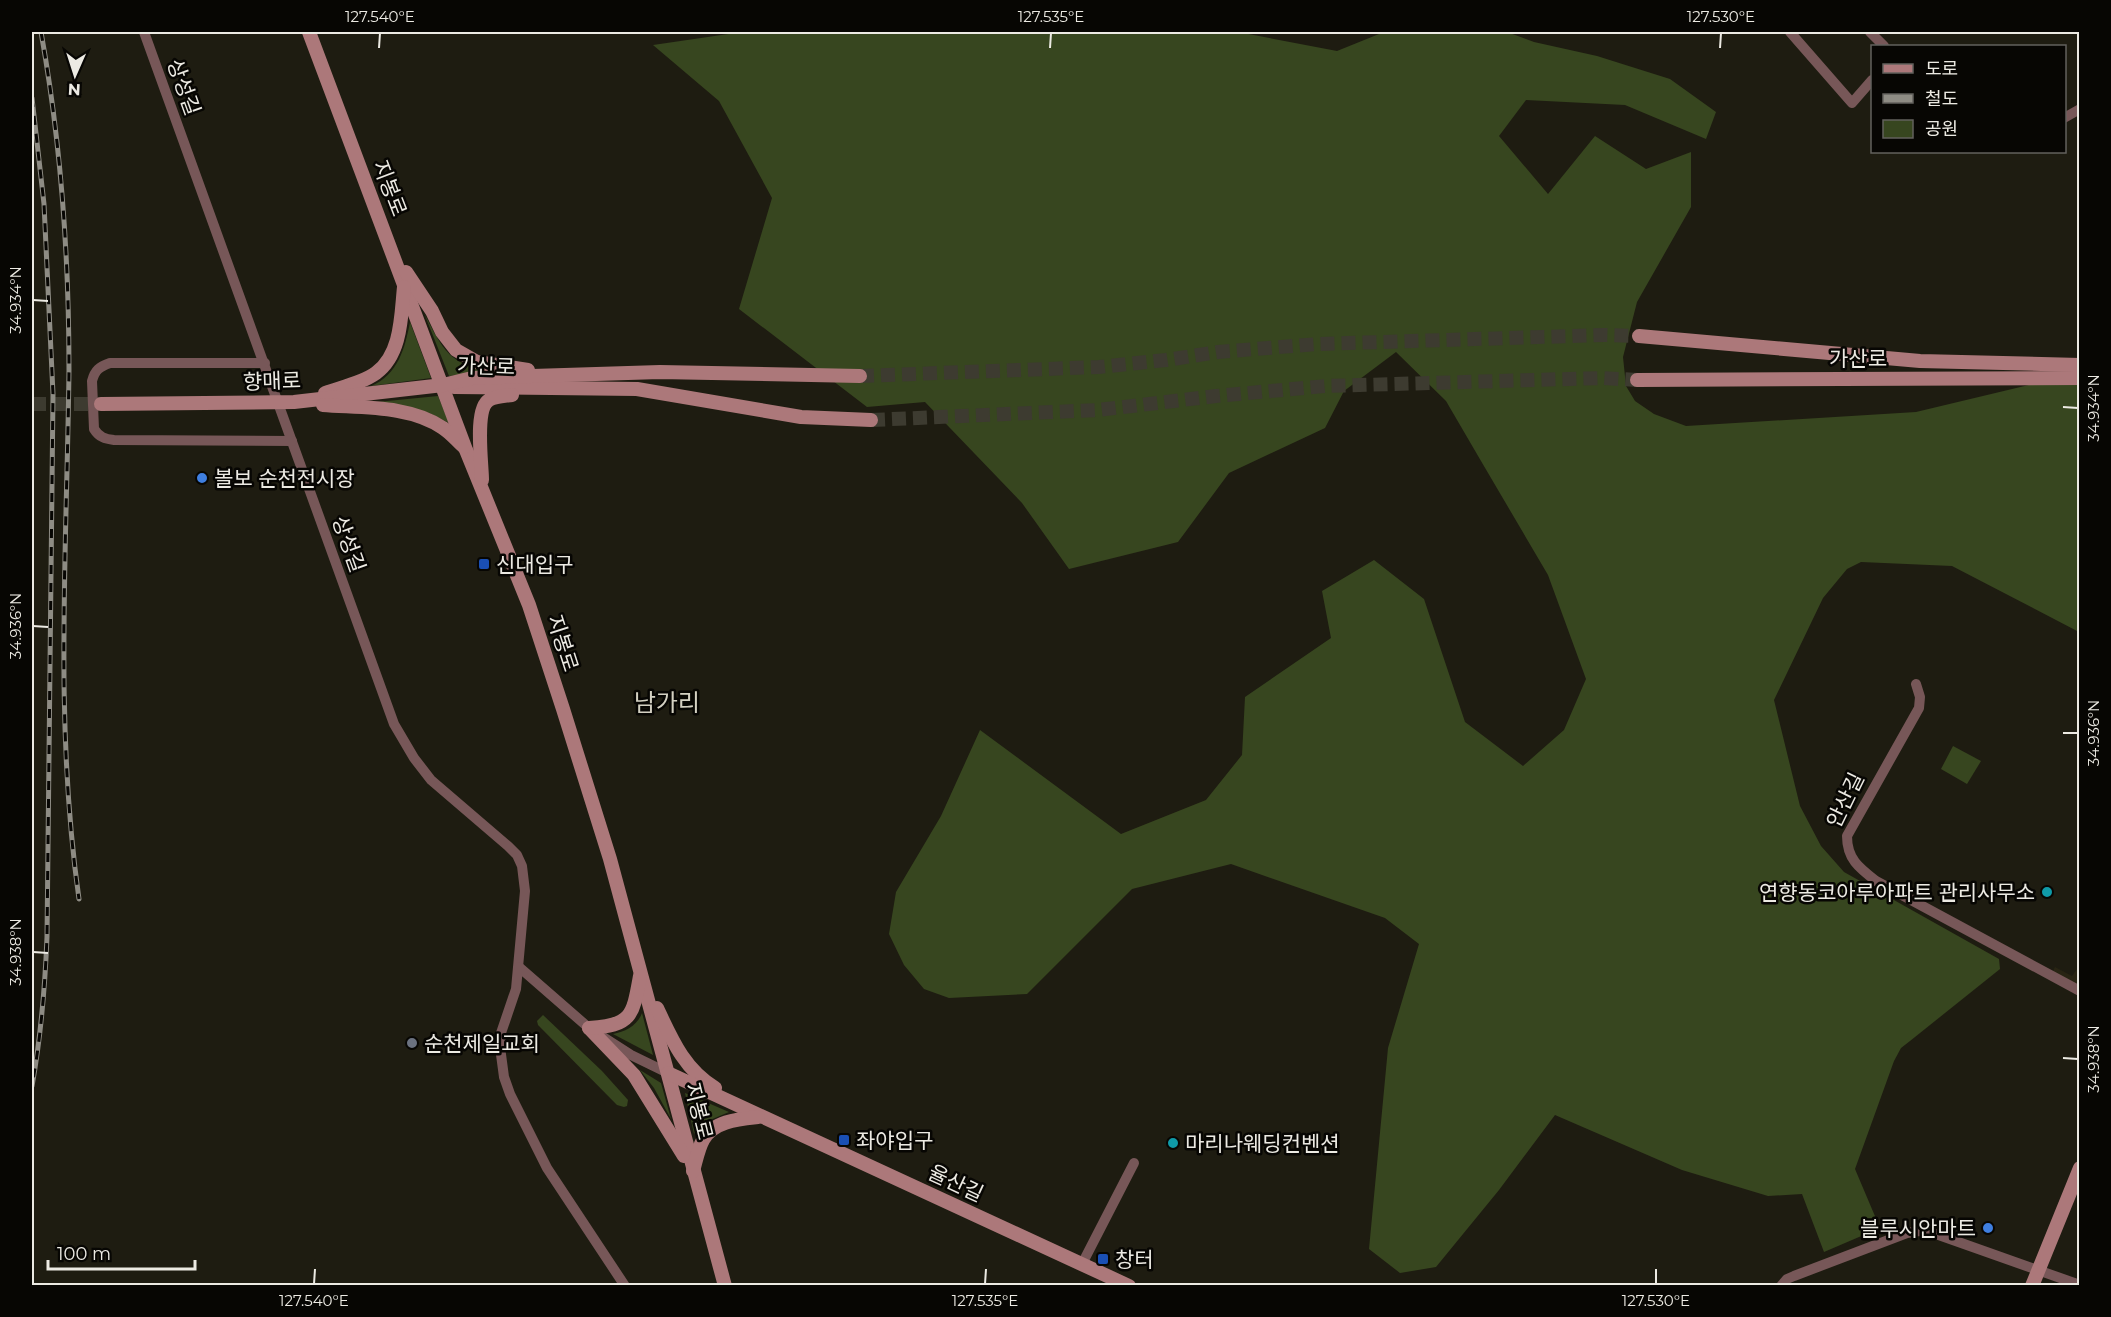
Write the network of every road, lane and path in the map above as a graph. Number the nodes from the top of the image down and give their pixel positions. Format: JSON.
{"nodes":[{"id":1,"x":144,"y":32,"type":"edge"},
{"id":2,"x":309,"y":32,"type":"edge"},
{"id":3,"x":1790,"y":32,"type":"edge"},
{"id":4,"x":1870,"y":32,"type":"edge"},
{"id":5,"x":1883,"y":45,"type":"edge"},
{"id":6,"x":1871,"y":82,"type":"edge"},
{"id":7,"x":2079,"y":109,"type":"edge"},
{"id":8,"x":2066,"y":117,"type":"edge"},
{"id":9,"x":392,"y":251,"type":"junction"},
{"id":10,"x":404,"y":284,"type":"junction"},
{"id":11,"x":1639,"y":336,"type":"tunnel mouth"},
{"id":12,"x":265,"y":363,"type":"junction"},
{"id":13,"x":2079,"y":365,"type":"edge"},
{"id":14,"x":860,"y":376,"type":"tunnel mouth"},
{"id":15,"x":2079,"y":378,"type":"edge"},
{"id":16,"x":1637,"y":380,"type":"tunnel mouth"},
{"id":17,"x":581,"y":382,"type":"junction"},
{"id":18,"x":443,"y":386,"type":"junction"},
{"id":19,"x":294,"y":402,"type":"junction"},
{"id":20,"x":278,"y":403,"type":"junction"},
{"id":21,"x":101,"y":404,"type":"tunnel mouth"},
{"id":22,"x":871,"y":420,"type":"tunnel mouth"},
{"id":23,"x":291,"y":441,"type":"junction"},
{"id":24,"x":466,"y":450,"type":"junction"},
{"id":25,"x":483,"y":491,"type":"junction"},
{"id":26,"x":1916,"y":684,"type":"dead end"},
{"id":27,"x":519,"y":967,"type":"junction"},
{"id":28,"x":641,"y":971,"type":"junction"},
{"id":29,"x":2079,"y":991,"type":"edge"},
{"id":30,"x":589,"y":1028,"type":"junction"},
{"id":31,"x":668,"y":1073,"type":"junction"},
{"id":32,"x":760,"y":1116,"type":"junction"},
{"id":33,"x":1134,"y":1163,"type":"dead end"},
{"id":34,"x":2079,"y":1168,"type":"edge"},
{"id":35,"x":693,"y":1172,"type":"junction"},
{"id":36,"x":1082,"y":1263,"type":"junction"},
{"id":37,"x":2038,"y":1270,"type":"junction"},
{"id":38,"x":2079,"y":1285,"type":"edge"},
{"id":39,"x":625,"y":1286,"type":"edge"},
{"id":40,"x":725,"y":1286,"type":"edge"},
{"id":41,"x":1129,"y":1286,"type":"edge"},
{"id":42,"x":1781,"y":1286,"type":"edge"},
{"id":43,"x":2032,"y":1286,"type":"edge"}],
"edges":[{"from":1,"to":12,"type":"street","name":"상성길"},
{"from":2,"to":9,"type":"main road","name":"지봉로"},
{"from":3,"to":6,"type":"street"},
{"from":4,"to":5,"type":"street"},
{"from":7,"to":8,"type":"street"},
{"from":9,"to":10,"type":"main road","name":"지봉로"},
{"from":9,"to":17,"type":"main road"},
{"from":10,"to":18,"type":"main road","name":"지봉로"},
{"from":10,"to":19,"type":"main road"},
{"from":11,"to":13,"type":"main road","name":"가산로"},
{"from":12,"to":20,"type":"street","name":"상성길"},
{"from":12,"to":23,"type":"street"},
{"from":14,"to":17,"type":"main road","name":"가산로"},
{"from":15,"to":16,"type":"main road","name":"가산로"},
{"from":17,"to":18,"type":"main road","name":"가산로"},
{"from":17,"to":22,"type":"main road","name":"가산로"},
{"from":17,"to":25,"type":"main road"},
{"from":18,"to":19,"type":"main road","name":"향매로"},
{"from":18,"to":24,"type":"main road","name":"지봉로"},
{"from":19,"to":20,"type":"main road","name":"향매로"},
{"from":19,"to":24,"type":"main road"},
{"from":20,"to":21,"type":"main road","name":"향매로"},
{"from":20,"to":23,"type":"street","name":"상성길"},
{"from":23,"to":27,"type":"street","name":"상성길"},
{"from":24,"to":25,"type":"main road","name":"지봉로"},
{"from":25,"to":28,"type":"main road","name":"지봉로"},
{"from":26,"to":29,"type":"street","name":"안산길"},
{"from":27,"to":30,"type":"street"},
{"from":27,"to":39,"type":"street","name":"상성길"},
{"from":28,"to":30,"type":"main road"},
{"from":28,"to":31,"type":"main road","name":"지봉로"},
{"from":28,"to":32,"type":"main road"},
{"from":30,"to":31,"type":"street"},
{"from":30,"to":35,"type":"main road"},
{"from":31,"to":32,"type":"main road","name":"율산길"},
{"from":31,"to":35,"type":"main road","name":"지봉로"},
{"from":32,"to":35,"type":"main road"},
{"from":32,"to":36,"type":"main road","name":"율산길"},
{"from":33,"to":36,"type":"street"},
{"from":34,"to":37,"type":"main road"},
{"from":35,"to":40,"type":"main road","name":"지봉로"},
{"from":36,"to":41,"type":"main road","name":"율산길"},
{"from":37,"to":38,"type":"street"},
{"from":37,"to":42,"type":"street"},
{"from":37,"to":43,"type":"main road"}]}
